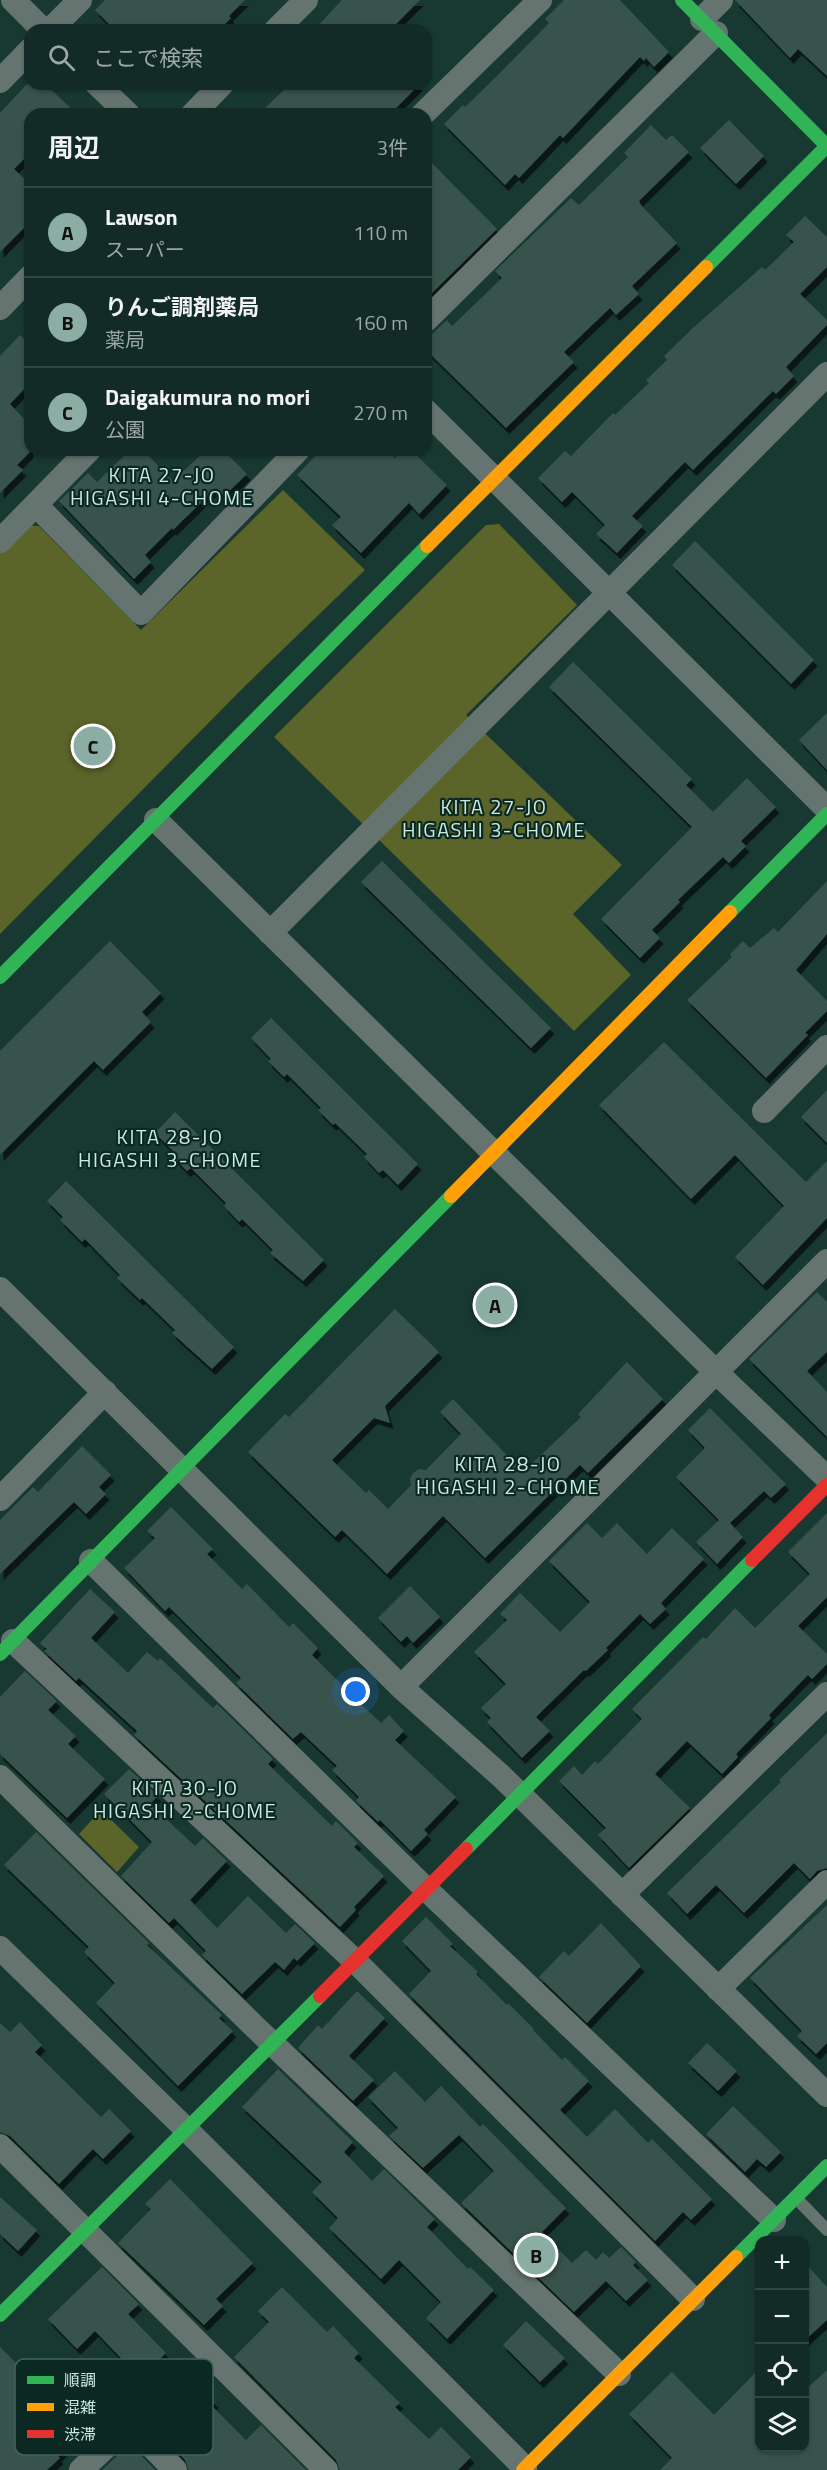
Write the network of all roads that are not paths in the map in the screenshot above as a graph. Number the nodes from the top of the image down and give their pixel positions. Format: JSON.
{"nodes":[{"id":1,"x":13,"y":0,"type":"edge"},
{"id":2,"x":80,"y":0,"type":"edge"},
{"id":3,"x":306,"y":0,"type":"edge"},
{"id":4,"x":540,"y":0,"type":"edge"},
{"id":5,"x":682,"y":0,"type":"edge"},
{"id":6,"x":721,"y":0,"type":"edge"},
{"id":7,"x":37,"y":24,"type":"edge"},
{"id":8,"x":56,"y":24,"type":"edge"},
{"id":9,"x":282,"y":24,"type":"edge"},
{"id":10,"x":709,"y":26,"type":"junction"},
{"id":11,"x":24,"y":56,"type":"edge"},
{"id":12,"x":0,"y":81,"type":"edge"},
{"id":13,"x":104,"y":90,"type":"edge"},
{"id":14,"x":216,"y":90,"type":"edge"},
{"id":15,"x":122,"y":108,"type":"edge"},
{"id":16,"x":198,"y":108,"type":"edge"},
{"id":17,"x":429,"y":108,"type":"edge"},
{"id":18,"x":827,"y":146,"type":"edge"},
{"id":19,"x":24,"y":283,"type":"edge"},
{"id":20,"x":0,"y":308,"type":"edge"},
{"id":21,"x":432,"y":314,"type":"edge"},
{"id":22,"x":827,"y":374,"type":"edge"},
{"id":23,"x":432,"y":417,"type":"edge"},
{"id":24,"x":83,"y":456,"type":"edge"},
{"id":25,"x":292,"y":456,"type":"edge"},
{"id":26,"x":494,"y":479,"type":"junction"},
{"id":27,"x":36,"y":505,"type":"junction"},
{"id":28,"x":0,"y":541,"type":"edge"},
{"id":29,"x":609,"y":592,"type":"junction"},
{"id":30,"x":827,"y":812,"type":"edge"},
{"id":31,"x":156,"y":820,"type":"junction"},
{"id":32,"x":270,"y":933,"type":"junction"},
{"id":33,"x":0,"y":977,"type":"edge"},
{"id":34,"x":827,"y":1047,"type":"edge"},
{"id":35,"x":764,"y":1111,"type":"dead end"},
{"id":36,"x":494,"y":1154,"type":"junction"},
{"id":37,"x":827,"y":1261,"type":"edge"},
{"id":38,"x":0,"y":1288,"type":"edge"},
{"id":39,"x":717,"y":1373,"type":"junction"},
{"id":40,"x":105,"y":1392,"type":"junction"},
{"id":41,"x":183,"y":1468,"type":"junction"},
{"id":42,"x":827,"y":1478,"type":"edge"},
{"id":43,"x":827,"y":1485,"type":"edge"},
{"id":44,"x":0,"y":1499,"type":"edge"},
{"id":45,"x":91,"y":1561,"type":"junction"},
{"id":46,"x":7,"y":1647,"type":"edge"},
{"id":47,"x":401,"y":1687,"type":"junction"},
{"id":48,"x":827,"y":1694,"type":"edge"},
{"id":49,"x":0,"y":1777,"type":"edge"},
{"id":50,"x":519,"y":1794,"type":"junction"},
{"id":51,"x":827,"y":1882,"type":"edge"},
{"id":52,"x":427,"y":1890,"type":"junction"},
{"id":53,"x":622,"y":1895,"type":"junction"},
{"id":54,"x":0,"y":1948,"type":"edge"},
{"id":55,"x":356,"y":1962,"type":"junction"},
{"id":56,"x":718,"y":1989,"type":"junction"},
{"id":57,"x":273,"y":2042,"type":"junction"},
{"id":58,"x":827,"y":2095,"type":"edge"},
{"id":59,"x":186,"y":2129,"type":"junction"},
{"id":60,"x":0,"y":2146,"type":"edge"},
{"id":61,"x":827,"y":2166,"type":"edge"},
{"id":62,"x":796,"y":2198,"type":"junction"},
{"id":63,"x":774,"y":2220,"type":"junction"},
{"id":64,"x":85,"y":2230,"type":"junction"},
{"id":65,"x":827,"y":2230,"type":"edge"},
{"id":66,"x":693,"y":2300,"type":"junction"},
{"id":67,"x":0,"y":2315,"type":"edge"},
{"id":68,"x":619,"y":2374,"type":"junction"},
{"id":69,"x":97,"y":2455,"type":"edge"},
{"id":70,"x":161,"y":2455,"type":"edge"},
{"id":71,"x":524,"y":2469,"type":"edge"},
{"id":72,"x":81,"y":2470,"type":"edge"},
{"id":73,"x":176,"y":2470,"type":"edge"},
{"id":74,"x":326,"y":2470,"type":"edge"}],
"edges":[{"from":1,"to":7,"type":"street"},
{"from":2,"to":8,"type":"street"},
{"from":3,"to":9,"type":"street"},
{"from":4,"to":17,"type":"street"},
{"from":5,"to":10,"type":"street"},
{"from":6,"to":10,"type":"street"},
{"from":10,"to":18,"type":"street"},
{"from":10,"to":21,"type":"street"},
{"from":11,"to":12,"type":"street"},
{"from":13,"to":15,"type":"street"},
{"from":14,"to":16,"type":"street"},
{"from":18,"to":26,"type":"street"},
{"from":19,"to":20,"type":"street"},
{"from":22,"to":29,"type":"street"},
{"from":23,"to":26,"type":"street"},
{"from":24,"to":27,"type":"street"},
{"from":25,"to":27,"type":"street"},
{"from":26,"to":29,"type":"street"},
{"from":26,"to":31,"type":"street"},
{"from":27,"to":28,"type":"street"},
{"from":29,"to":30,"type":"street"},
{"from":29,"to":32,"type":"street"},
{"from":30,"to":36,"type":"street"},
{"from":31,"to":32,"type":"street"},
{"from":31,"to":33,"type":"street"},
{"from":32,"to":36,"type":"street"},
{"from":34,"to":35,"type":"street"},
{"from":36,"to":39,"type":"street"},
{"from":36,"to":41,"type":"street"},
{"from":37,"to":39,"type":"street"},
{"from":38,"to":40,"type":"street"},
{"from":39,"to":42,"type":"street"},
{"from":39,"to":47,"type":"street"},
{"from":40,"to":41,"type":"street"},
{"from":40,"to":44,"type":"street"},
{"from":41,"to":45,"type":"street"},
{"from":41,"to":47,"type":"street"},
{"from":43,"to":50,"type":"street"},
{"from":45,"to":46,"type":"street"},
{"from":45,"to":52,"type":"street"},
{"from":46,"to":55,"type":"street"},
{"from":47,"to":50,"type":"street"},
{"from":48,"to":53,"type":"street"},
{"from":49,"to":57,"type":"street"},
{"from":50,"to":52,"type":"street"},
{"from":50,"to":53,"type":"street"},
{"from":51,"to":56,"type":"street"},
{"from":52,"to":55,"type":"street"},
{"from":52,"to":63,"type":"street"},
{"from":53,"to":56,"type":"street"},
{"from":54,"to":59,"type":"street"},
{"from":55,"to":57,"type":"street"},
{"from":55,"to":66,"type":"street"},
{"from":56,"to":58,"type":"street"},
{"from":57,"to":59,"type":"street"},
{"from":57,"to":68,"type":"street"},
{"from":59,"to":64,"type":"street"},
{"from":59,"to":71,"type":"street"},
{"from":60,"to":64,"type":"street"},
{"from":61,"to":62,"type":"street"},
{"from":62,"to":63,"type":"street"},
{"from":62,"to":65,"type":"lane"},
{"from":63,"to":66,"type":"street"},
{"from":64,"to":67,"type":"street"},
{"from":64,"to":74,"type":"street"},
{"from":66,"to":68,"type":"street"},
{"from":68,"to":71,"type":"street"},
{"from":69,"to":72,"type":"street"},
{"from":70,"to":73,"type":"street"}]}
